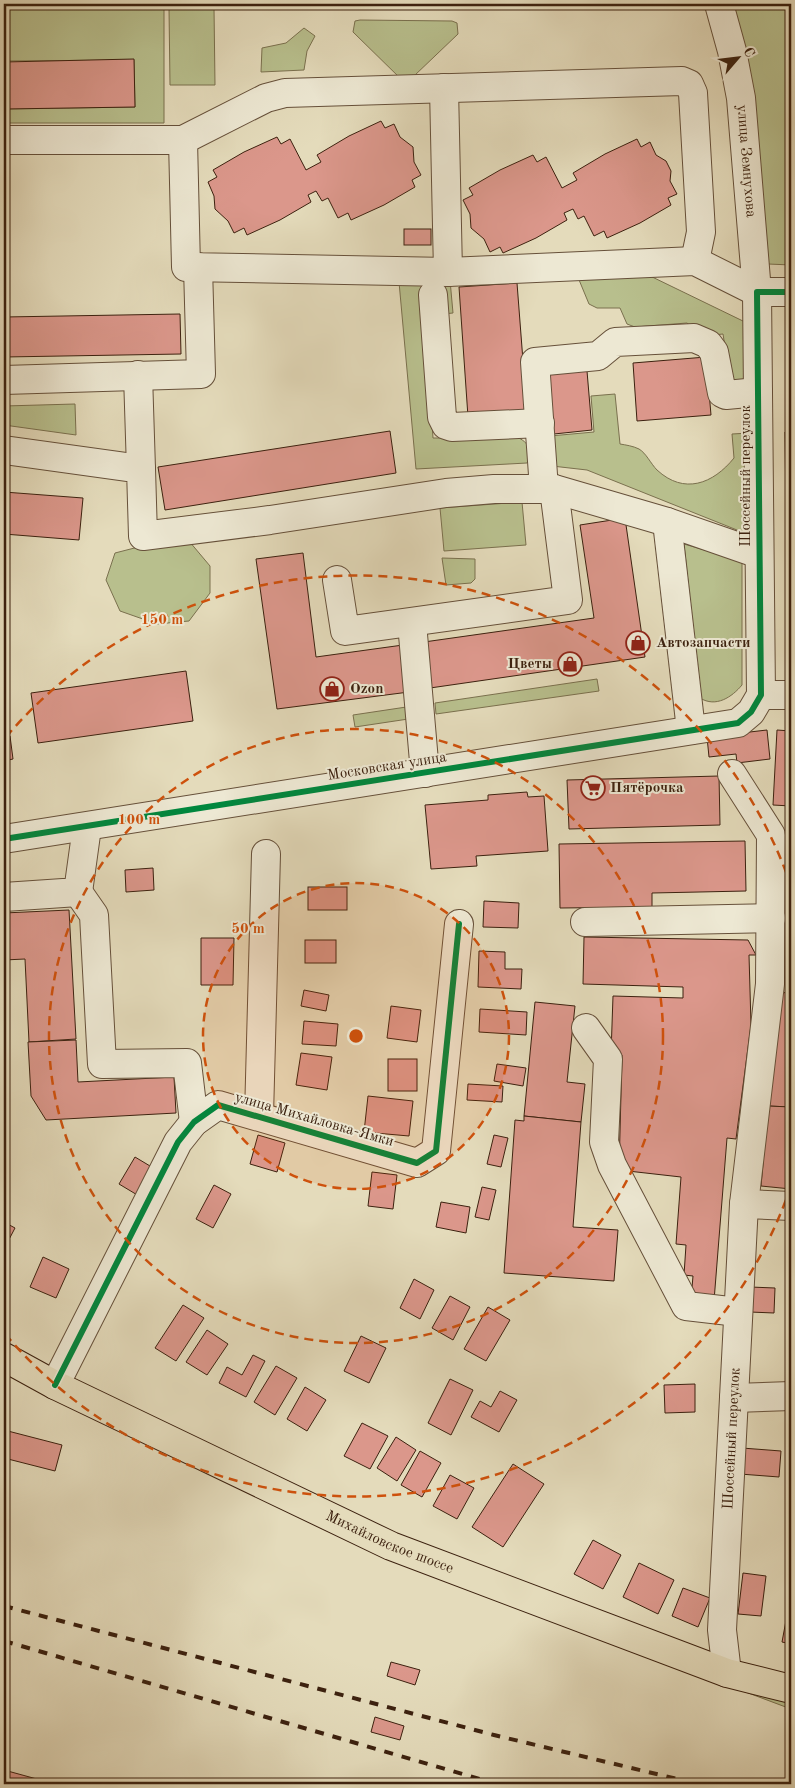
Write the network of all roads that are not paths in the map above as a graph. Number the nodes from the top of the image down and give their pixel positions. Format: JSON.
{"nodes":[{"id":1,"x":718,"y":4,"type":"edge"},
{"id":2,"x":444,"y":88,"type":"junction"},
{"id":3,"x":4,"y":140,"type":"edge"},
{"id":4,"x":183,"y":140,"type":"junction"},
{"id":5,"x":695,"y":261,"type":"junction"},
{"id":6,"x":198,"y":267,"type":"junction"},
{"id":7,"x":448,"y":272,"type":"junction"},
{"id":8,"x":757,"y":292,"type":"junction"},
{"id":9,"x":791,"y":292,"type":"edge"},
{"id":10,"x":433,"y":295,"type":"dead end"},
{"id":11,"x":138,"y":376,"type":"junction"},
{"id":12,"x":4,"y":380,"type":"edge"},
{"id":13,"x":758,"y":392,"type":"junction"},
{"id":14,"x":540,"y":423,"type":"junction"},
{"id":15,"x":4,"y":450,"type":"edge"},
{"id":16,"x":141,"y":469,"type":"junction"},
{"id":17,"x":549,"y":489,"type":"junction"},
{"id":18,"x":667,"y":522,"type":"junction"},
{"id":19,"x":759,"y":554,"type":"junction"},
{"id":20,"x":337,"y":580,"type":"dead end"},
{"id":21,"x":412,"y":623,"type":"junction"},
{"id":22,"x":761,"y":695,"type":"junction"},
{"id":23,"x":791,"y":695,"type":"edge"},
{"id":24,"x":691,"y":730,"type":"junction"},
{"id":25,"x":425,"y":773,"type":"junction"},
{"id":26,"x":732,"y":774,"type":"dead end"},
{"id":27,"x":87,"y":827,"type":"junction"},
{"id":28,"x":4,"y":839,"type":"edge"},
{"id":29,"x":266,"y":854,"type":"dead end"},
{"id":30,"x":78,"y":892,"type":"junction"},
{"id":31,"x":4,"y":897,"type":"edge"},
{"id":32,"x":770,"y":918,"type":"junction"},
{"id":33,"x":584,"y":922,"type":"dead end"},
{"id":34,"x":459,"y":924,"type":"dead end"},
{"id":35,"x":586,"y":1028,"type":"dead end"},
{"id":36,"x":259,"y":1116,"type":"junction"},
{"id":37,"x":194,"y":1122,"type":"junction"},
{"id":38,"x":744,"y":1204,"type":"junction"},
{"id":39,"x":791,"y":1206,"type":"edge"},
{"id":40,"x":738,"y":1312,"type":"junction"},
{"id":41,"x":4,"y":1357,"type":"edge"},
{"id":42,"x":55,"y":1385,"type":"junction"},
{"id":43,"x":791,"y":1396,"type":"edge"},
{"id":44,"x":734,"y":1398,"type":"junction"},
{"id":45,"x":727,"y":1673,"type":"junction"},
{"id":46,"x":791,"y":1689,"type":"edge"}],
"edges":[{"from":1,"to":8,"type":"street","name":"улица Земнухова"},
{"from":2,"to":4,"type":"street"},
{"from":2,"to":5,"type":"street"},
{"from":2,"to":7,"type":"street"},
{"from":3,"to":4,"type":"street"},
{"from":4,"to":6,"type":"street"},
{"from":5,"to":7,"type":"street"},
{"from":5,"to":8,"type":"street"},
{"from":6,"to":7,"type":"street"},
{"from":6,"to":11,"type":"street"},
{"from":8,"to":9,"type":"street"},
{"from":8,"to":13,"type":"street","name":"Шоссейный переулок"},
{"from":10,"to":14,"type":"street"},
{"from":11,"to":12,"type":"street"},
{"from":11,"to":16,"type":"street"},
{"from":13,"to":14,"type":"street"},
{"from":13,"to":19,"type":"street","name":"Шоссейный переулок"},
{"from":14,"to":17,"type":"street"},
{"from":15,"to":16,"type":"street"},
{"from":16,"to":17,"type":"street"},
{"from":17,"to":18,"type":"street"},
{"from":17,"to":21,"type":"street"},
{"from":18,"to":19,"type":"street"},
{"from":18,"to":24,"type":"street"},
{"from":19,"to":22,"type":"street","name":"Шоссейный переулок"},
{"from":20,"to":21,"type":"street"},
{"from":21,"to":25,"type":"street"},
{"from":22,"to":23,"type":"street"},
{"from":22,"to":24,"type":"street","name":"Московская улица"},
{"from":24,"to":25,"type":"street","name":"Московская улица"},
{"from":25,"to":27,"type":"street","name":"Московская улица"},
{"from":26,"to":32,"type":"street","name":"Шоссейный переулок"},
{"from":27,"to":28,"type":"street","name":"Московская улица"},
{"from":27,"to":30,"type":"street"},
{"from":29,"to":36,"type":"street"},
{"from":30,"to":31,"type":"street"},
{"from":30,"to":37,"type":"street"},
{"from":32,"to":33,"type":"street"},
{"from":32,"to":38,"type":"street","name":"Шоссейный переулок"},
{"from":34,"to":36,"type":"street","name":"улица Михайловка-Ямки"},
{"from":35,"to":40,"type":"street"},
{"from":36,"to":37,"type":"street","name":"улица Михайловка-Ямки"},
{"from":37,"to":42,"type":"street","name":"улица Михайловка-Ямки"},
{"from":38,"to":39,"type":"street"},
{"from":38,"to":40,"type":"street","name":"Шоссейный переулок"},
{"from":40,"to":44,"type":"street","name":"Шоссейный переулок"},
{"from":41,"to":42,"type":"main road","name":"Михайловское шоссе"},
{"from":42,"to":45,"type":"main road","name":"Михайловское шоссе"},
{"from":43,"to":44,"type":"street"},
{"from":44,"to":45,"type":"street","name":"Шоссейный переулок"},
{"from":45,"to":46,"type":"main road","name":"Михайловское шоссе"}]}
